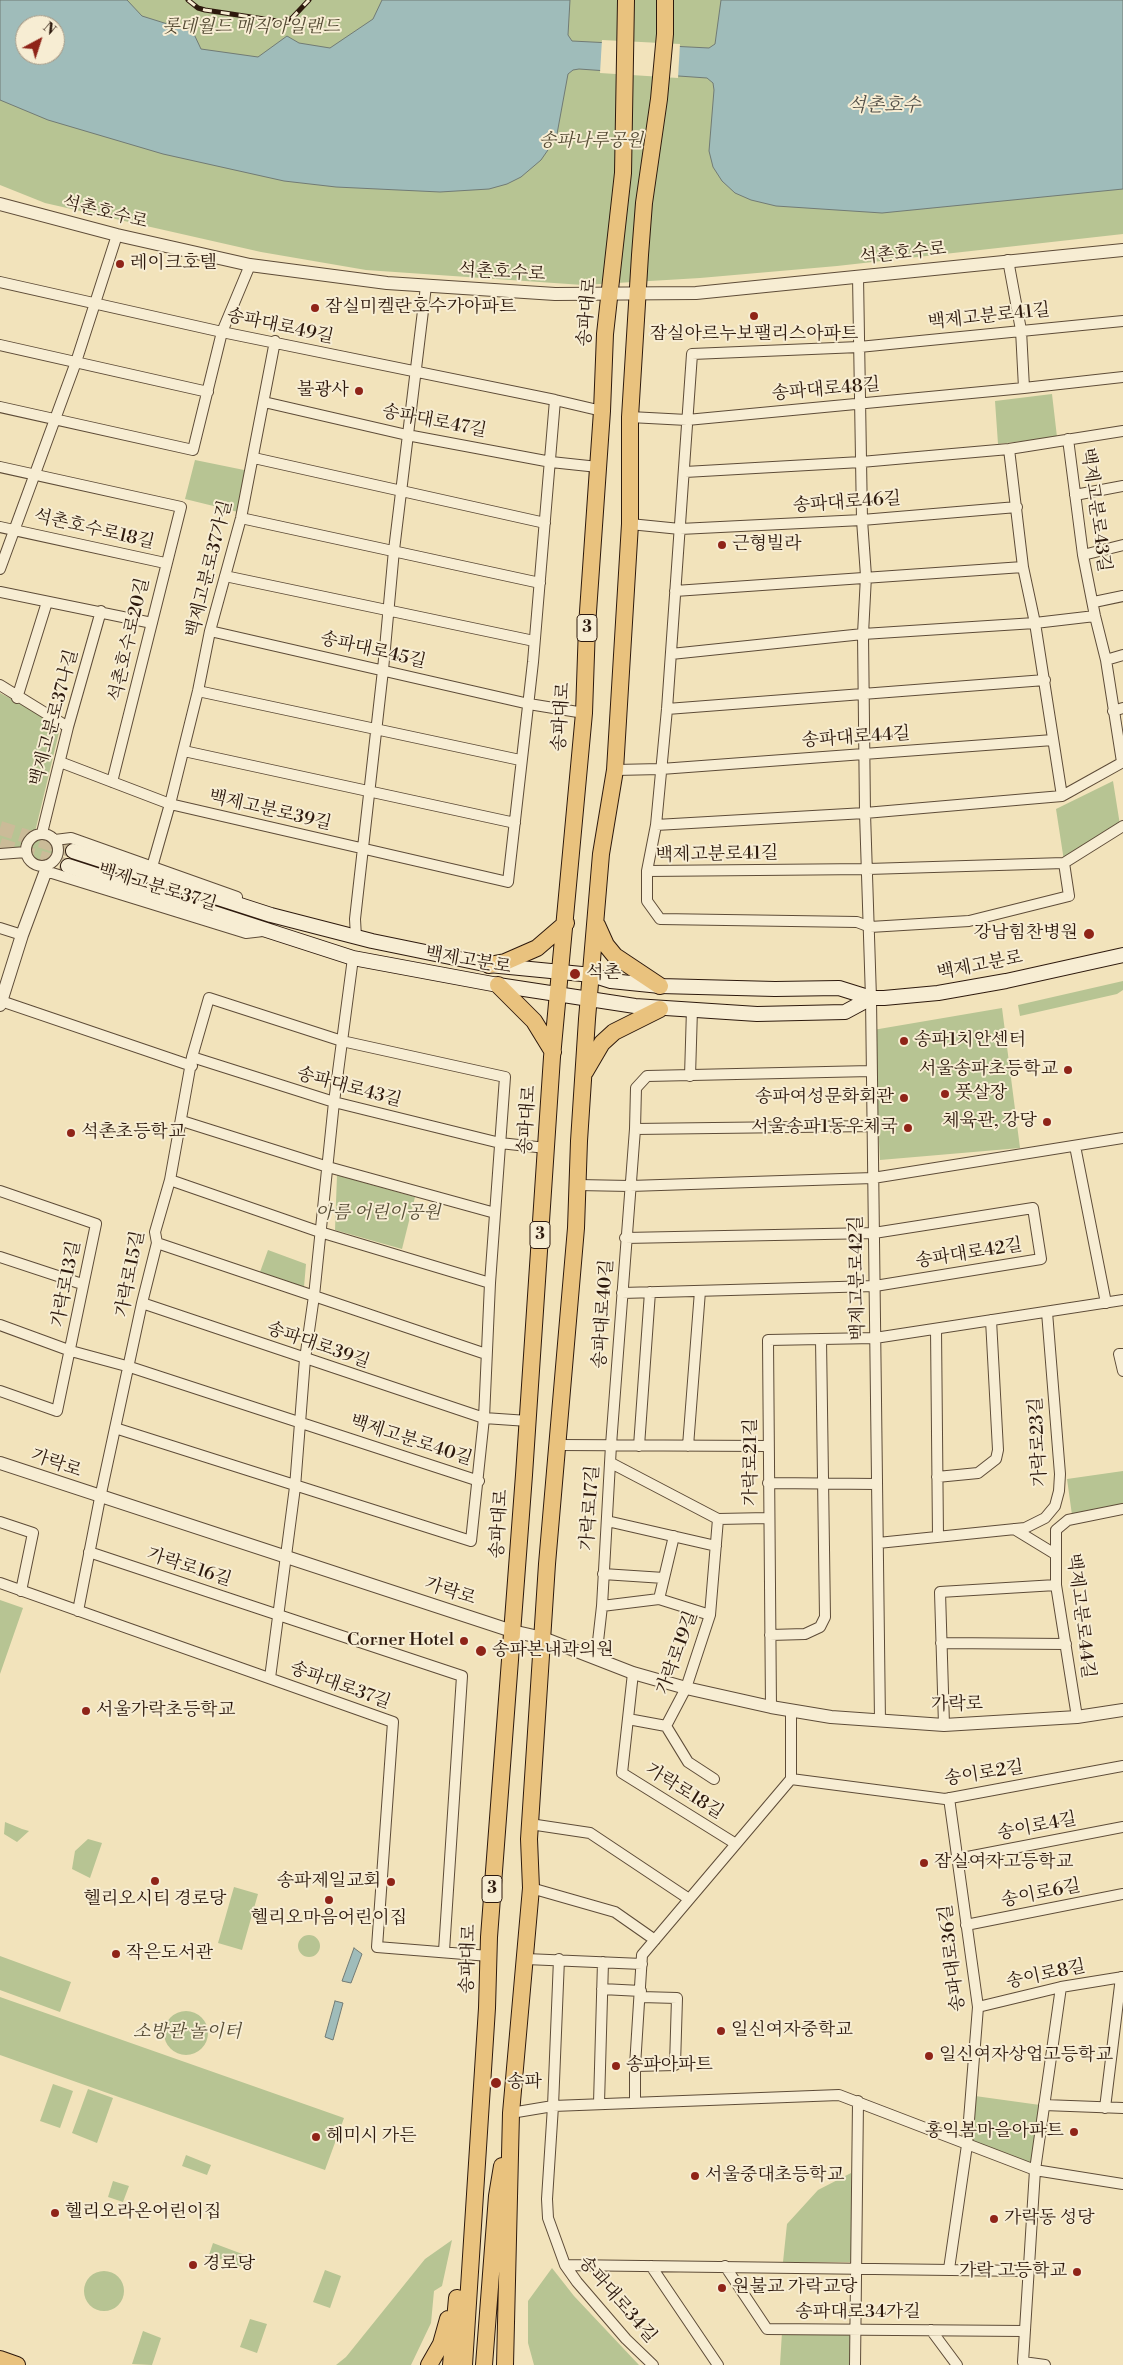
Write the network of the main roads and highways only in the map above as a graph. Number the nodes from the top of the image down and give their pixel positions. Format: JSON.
{"nodes":[{"id":1,"x":626,"y":0,"type":"edge"},
{"id":2,"x":665,"y":0,"type":"edge"},
{"id":3,"x":73,"y":851,"type":"tunnel mouth"},
{"id":4,"x":68,"y":866,"type":"tunnel mouth"},
{"id":5,"x":596,"y":920,"type":"junction"},
{"id":6,"x":566,"y":923,"type":"junction"},
{"id":7,"x":1123,"y":955,"type":"edge"},
{"id":8,"x":489,"y":965,"type":"junction"},
{"id":9,"x":561,"y":973,"type":"junction"},
{"id":10,"x":592,"y":975,"type":"junction"},
{"id":11,"x":498,"y":985,"type":"junction"},
{"id":12,"x":660,"y":986,"type":"junction"},
{"id":13,"x":559,"y":995,"type":"junction"},
{"id":14,"x":871,"y":998,"type":"junction"},
{"id":15,"x":589,"y":999,"type":"junction"},
{"id":16,"x":660,"y":1009,"type":"junction"},
{"id":17,"x":553,"y":1052,"type":"junction"},
{"id":18,"x":584,"y":1074,"type":"junction"},
{"id":19,"x":511,"y":2112,"type":"junction"},
{"id":20,"x":478,"y":2148,"type":"junction"},
{"id":21,"x":458,"y":2288,"type":"junction"},
{"id":22,"x":507,"y":2348,"type":"junction"},
{"id":23,"x":0,"y":2359,"type":"edge"},
{"id":24,"x":17,"y":2365,"type":"edge"},
{"id":25,"x":429,"y":2365,"type":"edge"},
{"id":26,"x":451,"y":2365,"type":"edge"},
{"id":27,"x":464,"y":2365,"type":"edge"},
{"id":28,"x":484,"y":2365,"type":"edge"},
{"id":29,"x":505,"y":2365,"type":"edge"},
{"id":30,"x":516,"y":2365,"type":"edge"}],
"edges":[{"from":1,"to":6,"type":"main road","name":"송파대로","number":"3"},
{"from":2,"to":5,"type":"main road","number":"3"},
{"from":3,"to":8,"type":"main road","name":"백제고분로"},
{"from":4,"to":11,"type":"main road","name":"백제고분로"},
{"from":5,"to":10,"type":"main road","number":"3"},
{"from":5,"to":12,"type":"main road"},
{"from":6,"to":8,"type":"main road"},
{"from":6,"to":9,"type":"main road","name":"송파대로","number":"3"},
{"from":7,"to":14,"type":"main road","name":"백제고분로"},
{"from":8,"to":9,"type":"main road","name":"백제고분로"},
{"from":9,"to":10,"type":"main road","name":"백제고분로"},
{"from":9,"to":13,"type":"main road","name":"송파대로","number":"3"},
{"from":10,"to":12,"type":"main road","name":"백제고분로"},
{"from":10,"to":15,"type":"main road","number":"3"},
{"from":11,"to":13,"type":"main road","name":"백제고분로"},
{"from":11,"to":17,"type":"main road"},
{"from":12,"to":14,"type":"main road","name":"백제고분로"},
{"from":13,"to":15,"type":"main road","name":"백제고분로"},
{"from":13,"to":17,"type":"main road","name":"송파대로","number":"3"},
{"from":14,"to":16,"type":"main road","name":"백제고분로"},
{"from":15,"to":16,"type":"main road","name":"백제고분로"},
{"from":15,"to":18,"type":"main road","number":"3"},
{"from":16,"to":18,"type":"main road"},
{"from":17,"to":20,"type":"main road","name":"송파대로","number":"3"},
{"from":18,"to":19,"type":"main road","number":"3"},
{"from":19,"to":22,"type":"main road"},
{"from":19,"to":28,"type":"main road","number":"3"},
{"from":20,"to":21,"type":"main road"},
{"from":20,"to":27,"type":"main road","number":"3"},
{"from":21,"to":25,"type":"main road"},
{"from":21,"to":26,"type":"main road"},
{"from":22,"to":29,"type":"main road"},
{"from":22,"to":30,"type":"main road"},
{"from":23,"to":24,"type":"main road"}]}
